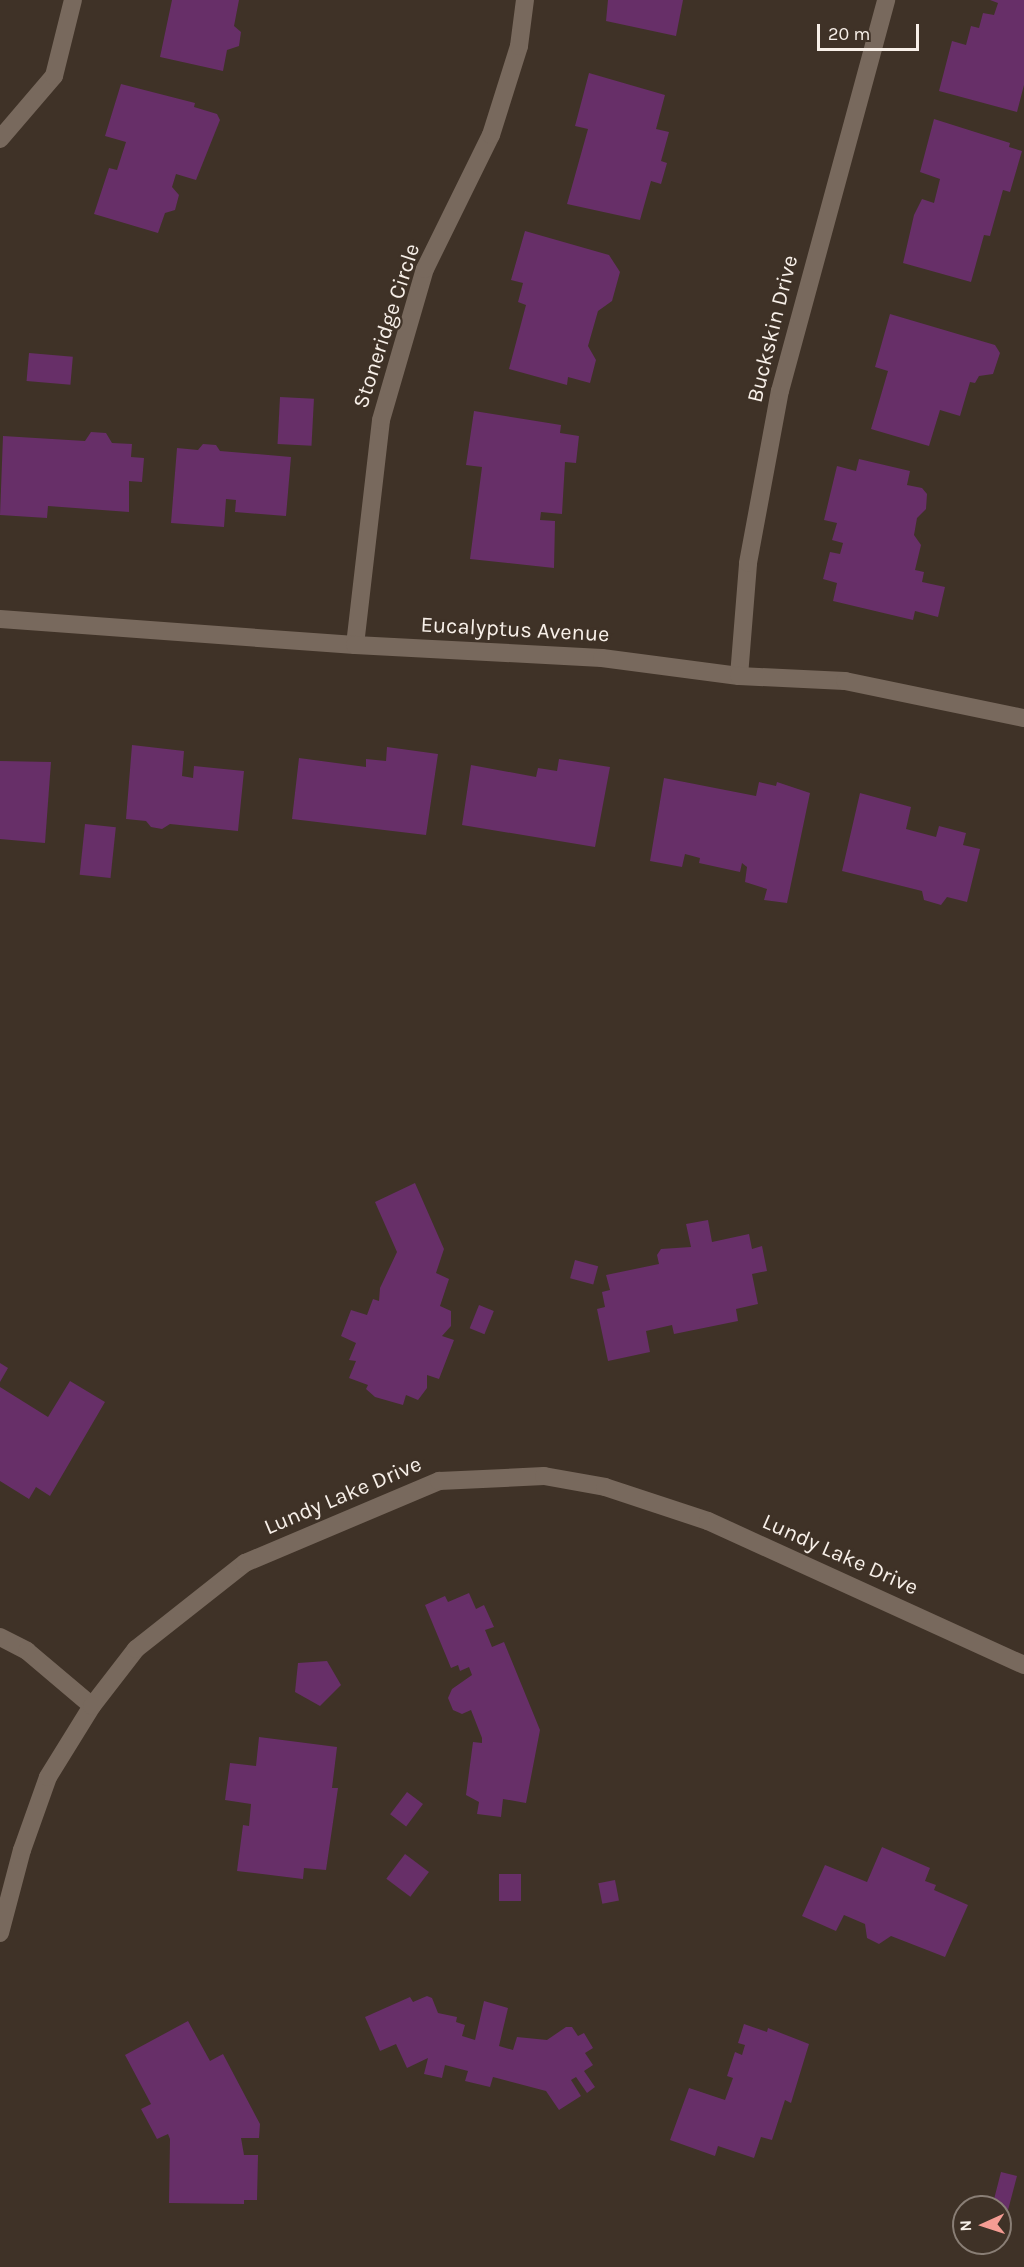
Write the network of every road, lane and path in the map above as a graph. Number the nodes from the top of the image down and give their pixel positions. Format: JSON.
{"nodes":[{"id":1,"x":73,"y":0,"type":"edge"},
{"id":2,"x":525,"y":0,"type":"edge"},
{"id":3,"x":886,"y":0,"type":"edge"},
{"id":4,"x":0,"y":140,"type":"edge"},
{"id":5,"x":0,"y":619,"type":"edge"},
{"id":6,"x":355,"y":645,"type":"junction"},
{"id":7,"x":739,"y":676,"type":"junction"},
{"id":8,"x":1024,"y":718,"type":"edge"},
{"id":9,"x":0,"y":1637,"type":"edge"},
{"id":10,"x":1024,"y":1665,"type":"edge"},
{"id":11,"x":92,"y":1706,"type":"junction"},
{"id":12,"x":0,"y":1932,"type":"edge"}],
"edges":[{"from":1,"to":4,"type":"street"},
{"from":2,"to":6,"type":"street","name":"Stoneridge Circle"},
{"from":3,"to":7,"type":"street","name":"Buckskin Drive"},
{"from":5,"to":6,"type":"street","name":"Eucalyptus Avenue"},
{"from":6,"to":7,"type":"street","name":"Eucalyptus Avenue"},
{"from":7,"to":8,"type":"street","name":"Eucalyptus Avenue"},
{"from":9,"to":11,"type":"street"},
{"from":10,"to":11,"type":"street","name":"Lundy Lake Drive"},
{"from":11,"to":12,"type":"street","name":"Lundy Lake Drive"}]}
